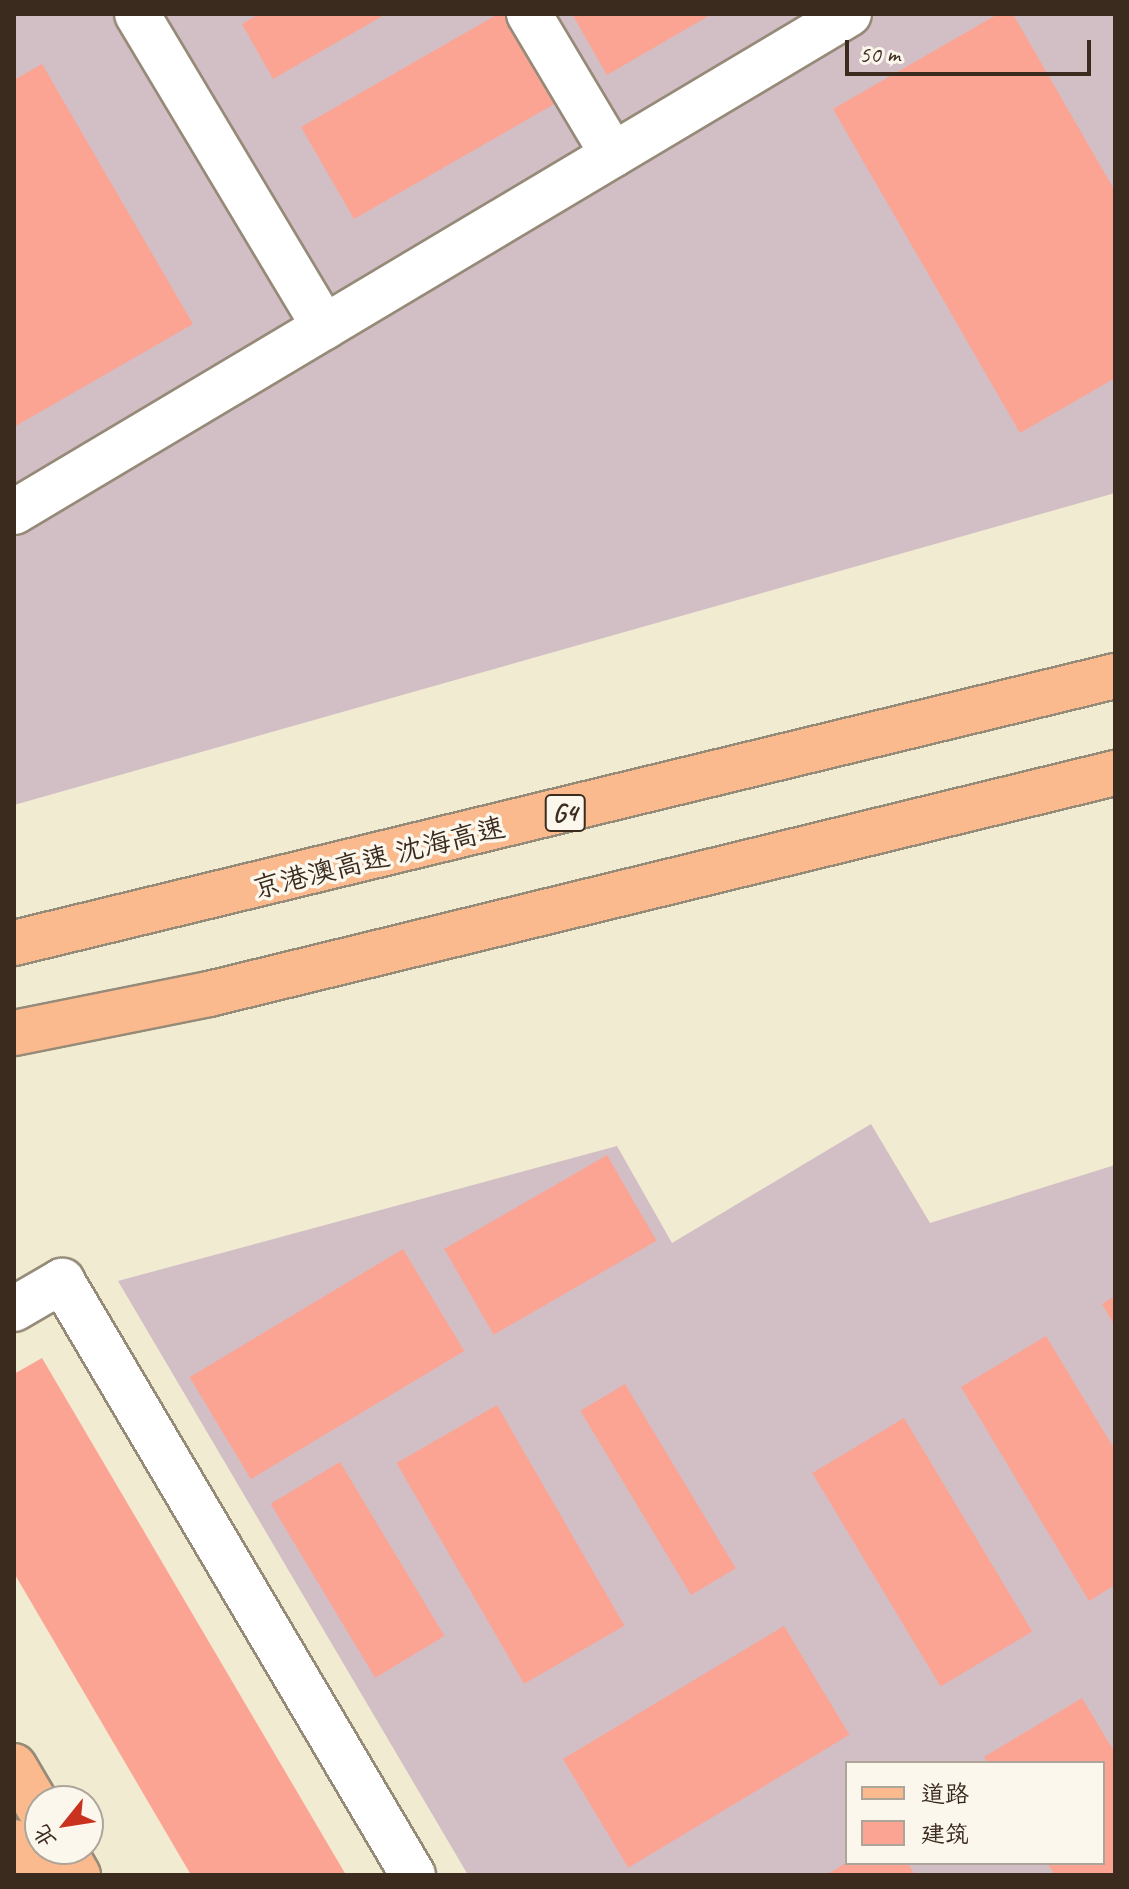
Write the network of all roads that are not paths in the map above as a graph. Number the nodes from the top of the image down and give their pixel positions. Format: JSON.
{"nodes":[{"id":1,"x":137,"y":14,"type":"edge"},
{"id":2,"x":529,"y":14,"type":"edge"},
{"id":3,"x":849,"y":14,"type":"edge"},
{"id":4,"x":613,"y":155,"type":"junction"},
{"id":5,"x":324,"y":327,"type":"junction"},
{"id":6,"x":14,"y":512,"type":"edge"},
{"id":7,"x":1115,"y":676,"type":"edge"},
{"id":8,"x":1115,"y":773,"type":"edge"},
{"id":9,"x":14,"y":943,"type":"edge"},
{"id":10,"x":14,"y":1033,"type":"edge"},
{"id":11,"x":14,"y":1309,"type":"edge"},
{"id":12,"x":14,"y":1766,"type":"edge"},
{"id":13,"x":25,"y":1785,"type":"edge"},
{"id":14,"x":14,"y":1842,"type":"edge"},
{"id":15,"x":33,"y":1875,"type":"edge"},
{"id":16,"x":413,"y":1875,"type":"edge"}],
"edges":[{"from":1,"to":5,"type":"street"},
{"from":2,"to":4,"type":"street"},
{"from":3,"to":4,"type":"street"},
{"from":4,"to":5,"type":"street"},
{"from":5,"to":6,"type":"street"},
{"from":7,"to":9,"type":"main road","name":"京港澳高速 沈海高速","number":"G4"},
{"from":8,"to":10,"type":"main road"},
{"from":11,"to":16,"type":"street"},
{"from":12,"to":13,"type":"main road"},
{"from":14,"to":15,"type":"main road"}]}
